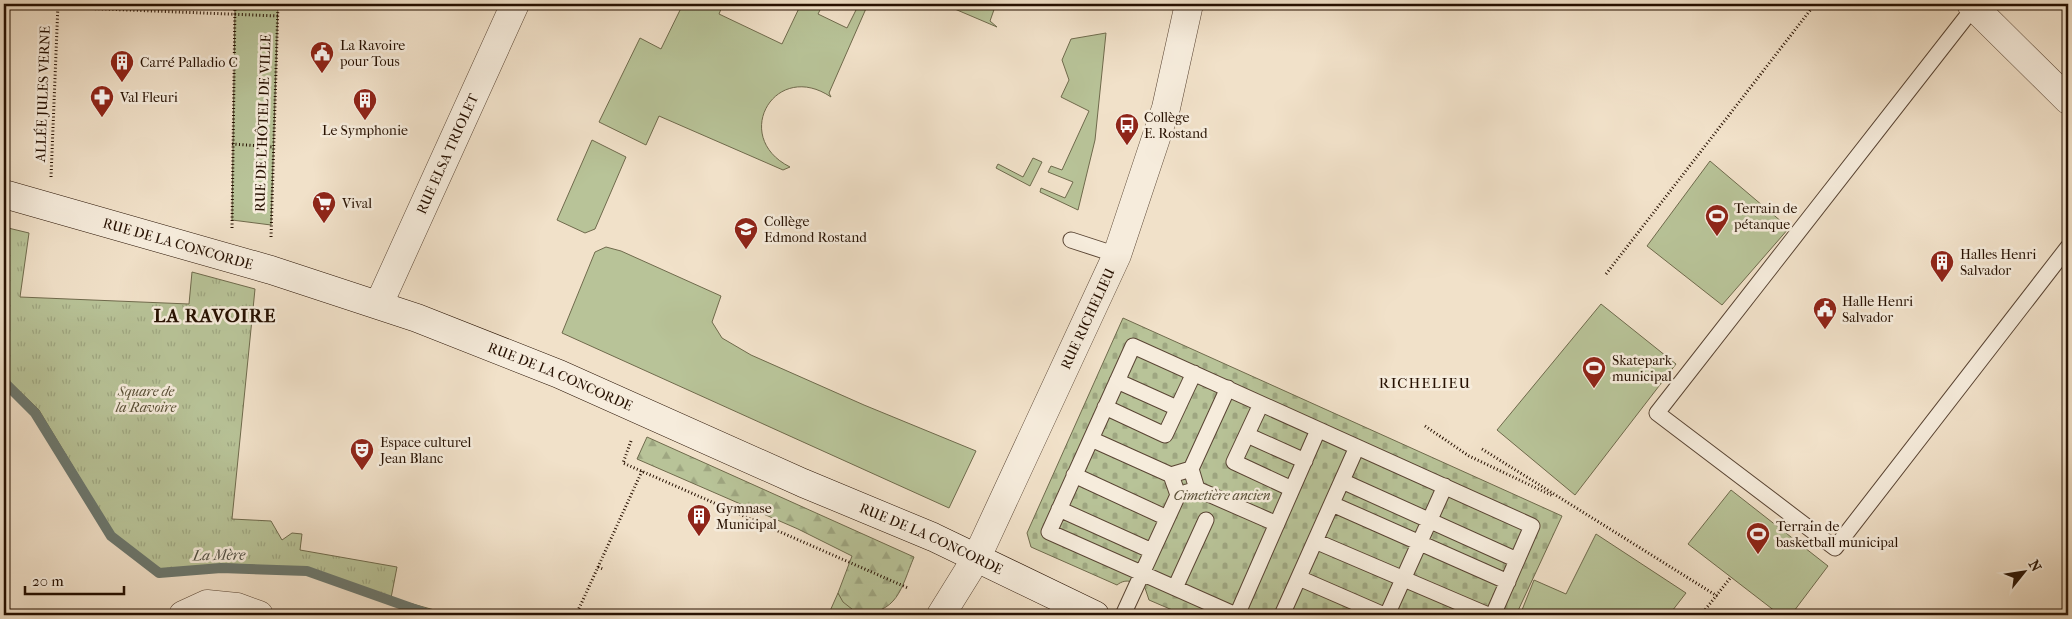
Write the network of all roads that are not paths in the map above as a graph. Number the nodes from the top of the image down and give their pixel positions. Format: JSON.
{"nodes":[{"id":1,"x":515,"y":4,"type":"edge"},
{"id":2,"x":1189,"y":4,"type":"edge"},
{"id":3,"x":1972,"y":5,"type":"edge"},
{"id":4,"x":2068,"y":100,"type":"edge"},
{"id":5,"x":4,"y":194,"type":"edge"},
{"id":6,"x":1071,"y":240,"type":"dead end"},
{"id":7,"x":2068,"y":247,"type":"edge"},
{"id":8,"x":1117,"y":254,"type":"junction"},
{"id":9,"x":379,"y":304,"type":"junction"},
{"id":10,"x":1194,"y":373,"type":"junction"},
{"id":11,"x":1118,"y":380,"type":"junction"},
{"id":12,"x":1228,"y":388,"type":"junction"},
{"id":13,"x":1261,"y":404,"type":"junction"},
{"id":14,"x":1106,"y":407,"type":"junction"},
{"id":15,"x":1177,"y":408,"type":"junction"},
{"id":16,"x":1318,"y":430,"type":"junction"},
{"id":17,"x":1247,"y":435,"type":"junction"},
{"id":18,"x":1091,"y":439,"type":"junction"},
{"id":19,"x":1357,"y":447,"type":"junction"},
{"id":20,"x":1305,"y":461,"type":"junction"},
{"id":21,"x":1191,"y":469,"type":"junction"},
{"id":22,"x":1074,"y":475,"type":"junction"},
{"id":23,"x":1171,"y":475,"type":"junction"},
{"id":24,"x":1342,"y":481,"type":"junction"},
{"id":25,"x":1445,"y":486,"type":"junction"},
{"id":26,"x":1197,"y":488,"type":"junction"},
{"id":27,"x":1292,"y":489,"type":"junction"},
{"id":28,"x":1178,"y":495,"type":"junction"},
{"id":29,"x":1332,"y":504,"type":"junction"},
{"id":30,"x":1059,"y":509,"type":"junction"},
{"id":31,"x":1167,"y":518,"type":"junction"},
{"id":32,"x":1206,"y":520,"type":"dead end"},
{"id":33,"x":1429,"y":520,"type":"junction"},
{"id":34,"x":1277,"y":524,"type":"junction"},
{"id":35,"x":1315,"y":541,"type":"junction"},
{"id":36,"x":1419,"y":543,"type":"junction"},
{"id":37,"x":1152,"y":551,"type":"junction"},
{"id":38,"x":977,"y":557,"type":"junction"},
{"id":39,"x":1518,"y":560,"type":"junction"},
{"id":40,"x":1142,"y":573,"type":"junction"},
{"id":41,"x":1299,"y":578,"type":"junction"},
{"id":42,"x":1403,"y":579,"type":"junction"},
{"id":43,"x":1508,"y":582,"type":"junction"},
{"id":44,"x":1175,"y":588,"type":"junction"},
{"id":45,"x":1285,"y":614,"type":"edge"},
{"id":46,"x":183,"y":615,"type":"edge"},
{"id":47,"x":259,"y":615,"type":"edge"},
{"id":48,"x":941,"y":615,"type":"edge"},
{"id":49,"x":1095,"y":615,"type":"edge"},
{"id":50,"x":1123,"y":615,"type":"edge"},
{"id":51,"x":1236,"y":615,"type":"edge"},
{"id":52,"x":1385,"y":615,"type":"edge"},
{"id":53,"x":1488,"y":615,"type":"edge"},
{"id":54,"x":1493,"y":615,"type":"edge"}],
"edges":[{"from":1,"to":9,"type":"street","name":"RUE ELSA TRIOLET"},
{"from":2,"to":8,"type":"street","name":"RUE RICHELIEU"},
{"from":3,"to":4,"type":"street"},
{"from":3,"to":7,"type":"lane"},
{"from":5,"to":9,"type":"street","name":"RUE DE LA CONCORDE"},
{"from":6,"to":8,"type":"lane"},
{"from":8,"to":38,"type":"street","name":"RUE RICHELIEU"},
{"from":9,"to":38,"type":"street","name":"RUE DE LA CONCORDE"},
{"from":10,"to":11,"type":"lane"},
{"from":10,"to":12,"type":"lane"},
{"from":10,"to":15,"type":"lane"},
{"from":11,"to":14,"type":"lane"},
{"from":11,"to":15,"type":"lane"},
{"from":12,"to":13,"type":"lane"},
{"from":12,"to":21,"type":"lane"},
{"from":13,"to":16,"type":"lane"},
{"from":13,"to":17,"type":"lane"},
{"from":14,"to":15,"type":"lane"},
{"from":14,"to":18,"type":"lane"},
{"from":16,"to":19,"type":"lane"},
{"from":16,"to":20,"type":"lane"},
{"from":17,"to":20,"type":"lane"},
{"from":17,"to":27,"type":"lane"},
{"from":18,"to":22,"type":"lane"},
{"from":18,"to":23,"type":"lane"},
{"from":19,"to":24,"type":"lane"},
{"from":19,"to":25,"type":"lane"},
{"from":20,"to":27,"type":"lane"},
{"from":21,"to":23,"type":"lane"},
{"from":21,"to":26,"type":"lane"},
{"from":22,"to":30,"type":"lane"},
{"from":22,"to":31,"type":"lane"},
{"from":23,"to":28,"type":"lane"},
{"from":24,"to":29,"type":"lane"},
{"from":24,"to":33,"type":"lane"},
{"from":25,"to":33,"type":"lane"},
{"from":25,"to":39,"type":"lane"},
{"from":26,"to":28,"type":"lane"},
{"from":26,"to":34,"type":"lane"},
{"from":27,"to":34,"type":"lane"},
{"from":28,"to":31,"type":"lane"},
{"from":29,"to":35,"type":"lane"},
{"from":29,"to":36,"type":"lane"},
{"from":30,"to":37,"type":"lane"},
{"from":30,"to":40,"type":"lane"},
{"from":31,"to":37,"type":"lane"},
{"from":32,"to":44,"type":"lane"},
{"from":33,"to":36,"type":"lane"},
{"from":33,"to":39,"type":"lane"},
{"from":34,"to":51,"type":"lane"},
{"from":35,"to":41,"type":"lane"},
{"from":35,"to":42,"type":"lane"},
{"from":36,"to":42,"type":"lane"},
{"from":36,"to":43,"type":"lane"},
{"from":37,"to":40,"type":"lane"},
{"from":38,"to":48,"type":"street","name":"RUE RICHELIEU"},
{"from":38,"to":49,"type":"street","name":"RUE DE LA CONCORDE"},
{"from":39,"to":43,"type":"lane"},
{"from":40,"to":44,"type":"lane"},
{"from":40,"to":50,"type":"lane"},
{"from":41,"to":45,"type":"lane"},
{"from":41,"to":52,"type":"lane"},
{"from":42,"to":52,"type":"lane"},
{"from":42,"to":53,"type":"lane"},
{"from":43,"to":54,"type":"lane"},
{"from":44,"to":51,"type":"lane"},
{"from":46,"to":47,"type":"street"}]}
